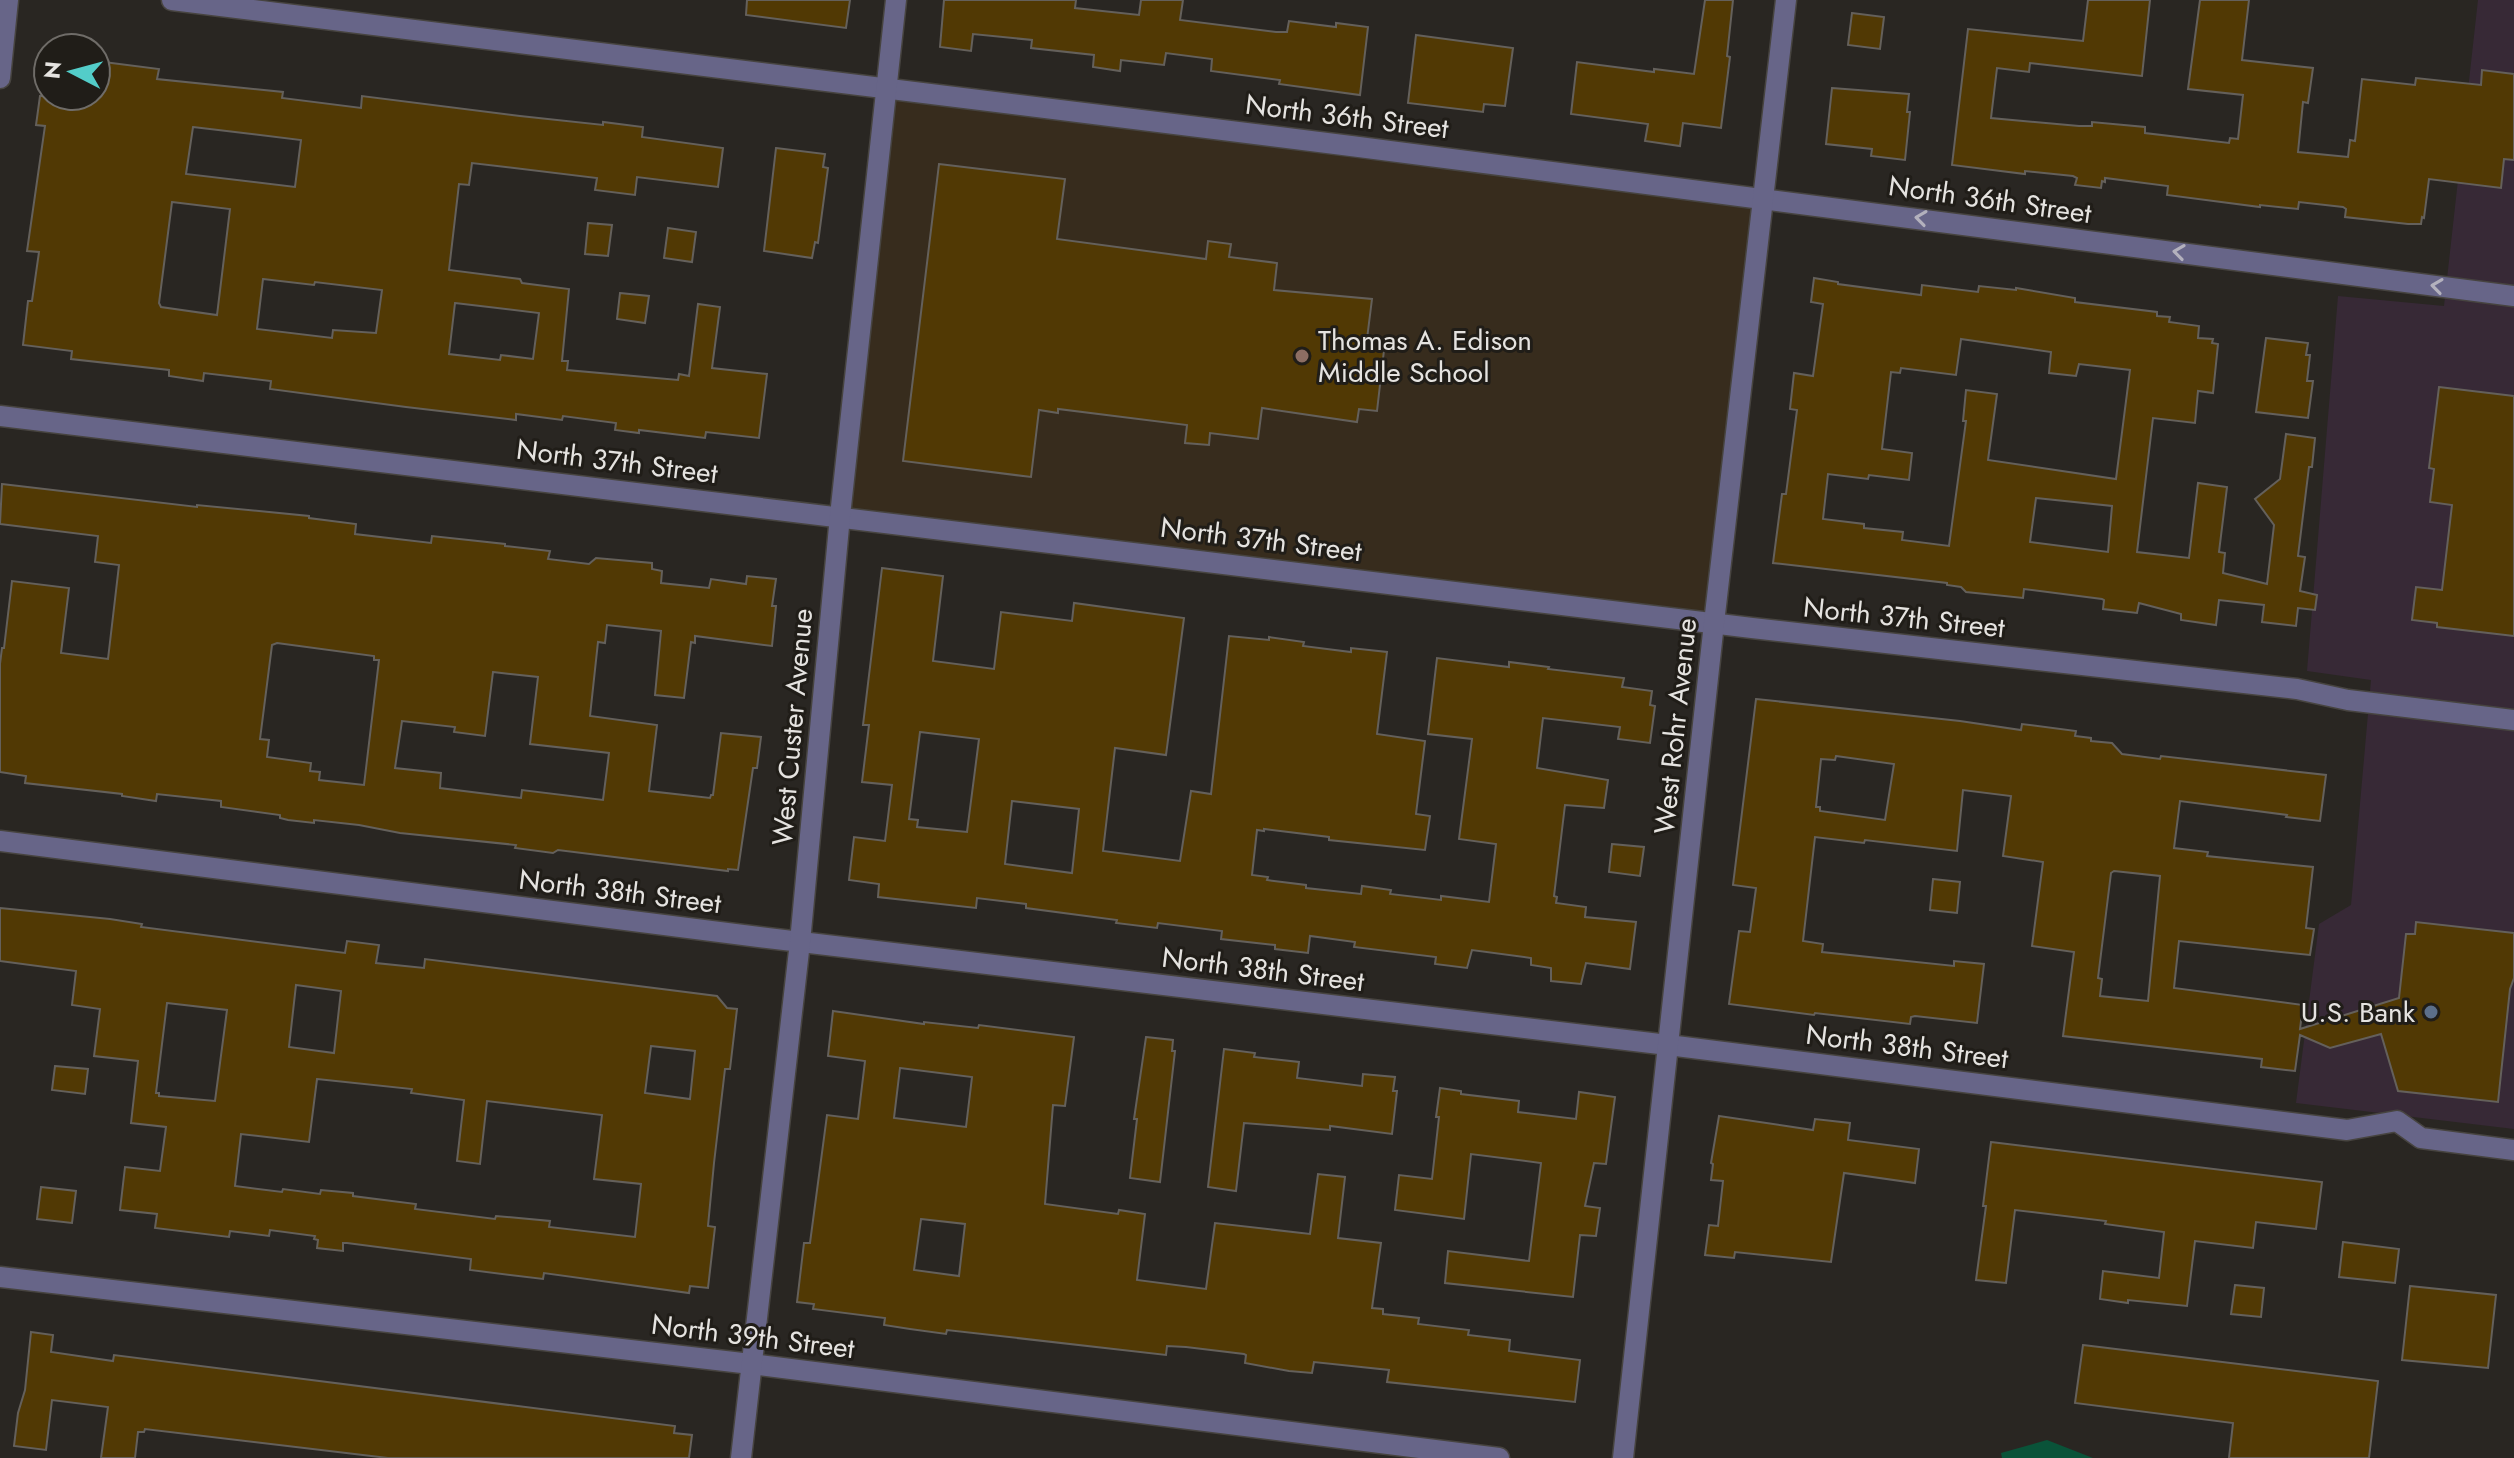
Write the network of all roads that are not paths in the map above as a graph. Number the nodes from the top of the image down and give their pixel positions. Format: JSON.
{"nodes":[{"id":1,"x":8,"y":0,"type":"edge"},
{"id":2,"x":172,"y":0,"type":"edge"},
{"id":3,"x":896,"y":0,"type":"edge"},
{"id":4,"x":1786,"y":0,"type":"edge"},
{"id":5,"x":0,"y":78,"type":"edge"},
{"id":6,"x":886,"y":86,"type":"junction"},
{"id":7,"x":1765,"y":197,"type":"junction"},
{"id":8,"x":2514,"y":296,"type":"edge"},
{"id":9,"x":0,"y":416,"type":"edge"},
{"id":10,"x":840,"y":516,"type":"junction"},
{"id":11,"x":1714,"y":623,"type":"junction"},
{"id":12,"x":2514,"y":720,"type":"edge"},
{"id":13,"x":0,"y":841,"type":"edge"},
{"id":14,"x":800,"y":942,"type":"junction"},
{"id":15,"x":1668,"y":1045,"type":"junction"},
{"id":16,"x":2514,"y":1150,"type":"edge"},
{"id":17,"x":0,"y":1277,"type":"edge"},
{"id":18,"x":751,"y":1364,"type":"junction"},
{"id":19,"x":741,"y":1458,"type":"edge"},
{"id":20,"x":1499,"y":1458,"type":"edge"},
{"id":21,"x":1623,"y":1458,"type":"edge"}],
"edges":[{"from":1,"to":5,"type":"street"},
{"from":2,"to":6,"type":"street","name":"North 36th Street"},
{"from":3,"to":6,"type":"street","name":"West Custer Avenue"},
{"from":4,"to":7,"type":"street","name":"West Rohr Avenue"},
{"from":6,"to":7,"type":"street","name":"North 36th Street"},
{"from":6,"to":10,"type":"street","name":"West Custer Avenue"},
{"from":8,"to":7,"type":"street","name":"North 36th Street","one_way":true},
{"from":7,"to":11,"type":"street","name":"West Rohr Avenue"},
{"from":9,"to":10,"type":"street","name":"North 37th Street"},
{"from":10,"to":11,"type":"street","name":"North 37th Street"},
{"from":10,"to":14,"type":"street","name":"West Custer Avenue"},
{"from":11,"to":12,"type":"street","name":"North 37th Street"},
{"from":11,"to":15,"type":"street","name":"West Rohr Avenue"},
{"from":13,"to":14,"type":"street","name":"North 38th Street"},
{"from":14,"to":15,"type":"street","name":"North 38th Street"},
{"from":14,"to":18,"type":"street","name":"West Custer Avenue"},
{"from":15,"to":16,"type":"street","name":"North 38th Street"},
{"from":15,"to":21,"type":"street","name":"West Rohr Avenue"},
{"from":17,"to":18,"type":"street","name":"North 39th Street"},
{"from":18,"to":19,"type":"street","name":"West Custer Avenue"},
{"from":18,"to":20,"type":"street","name":"North 39th Street"}]}
